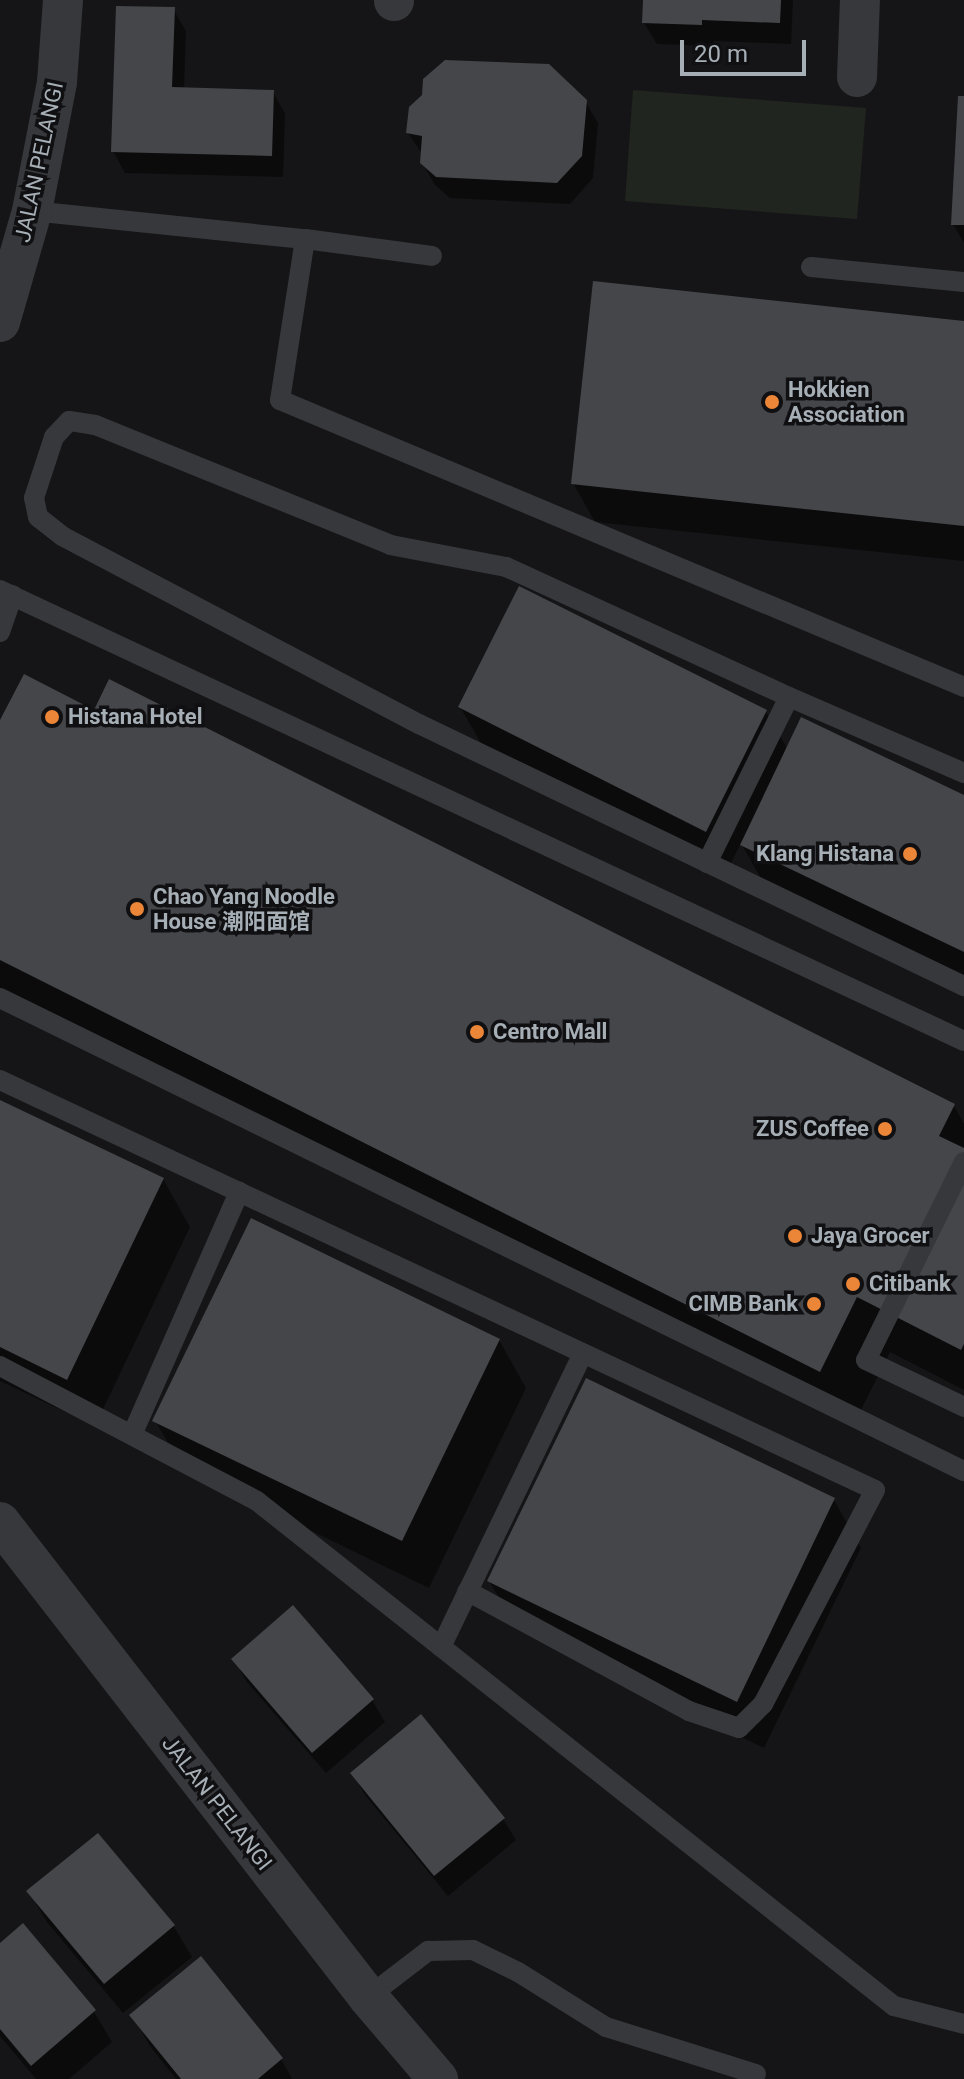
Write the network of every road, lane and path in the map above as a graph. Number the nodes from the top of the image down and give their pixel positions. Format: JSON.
{"nodes":[{"id":1,"x":63,"y":0,"type":"edge"},
{"id":2,"x":860,"y":0,"type":"edge"},
{"id":3,"x":857,"y":77,"type":"dead end"},
{"id":4,"x":32,"y":211,"type":"junction"},
{"id":5,"x":305,"y":239,"type":"junction"},
{"id":6,"x":432,"y":256,"type":"dead end"},
{"id":7,"x":811,"y":267,"type":"dead end"},
{"id":8,"x":964,"y":282,"type":"edge"},
{"id":9,"x":0,"y":322,"type":"edge"},
{"id":10,"x":7,"y":592,"type":"edge"},
{"id":11,"x":0,"y":632,"type":"edge"},
{"id":12,"x":964,"y":687,"type":"edge"},
{"id":13,"x":789,"y":697,"type":"junction"},
{"id":14,"x":964,"y":773,"type":"edge"},
{"id":15,"x":707,"y":863,"type":"junction"},
{"id":16,"x":964,"y":986,"type":"edge"},
{"id":17,"x":0,"y":998,"type":"edge"},
{"id":18,"x":964,"y":1041,"type":"edge"},
{"id":19,"x":0,"y":1080,"type":"edge"},
{"id":20,"x":964,"y":1162,"type":"edge"},
{"id":21,"x":239,"y":1192,"type":"junction"},
{"id":22,"x":583,"y":1353,"type":"junction"},
{"id":23,"x":0,"y":1366,"type":"edge"},
{"id":24,"x":964,"y":1407,"type":"edge"},
{"id":25,"x":132,"y":1435,"type":"junction"},
{"id":26,"x":964,"y":1471,"type":"edge"},
{"id":27,"x":0,"y":1522,"type":"edge"},
{"id":28,"x":467,"y":1591,"type":"junction"},
{"id":29,"x":441,"y":1647,"type":"junction"},
{"id":30,"x":368,"y":1997,"type":"junction"},
{"id":31,"x":964,"y":2024,"type":"edge"},
{"id":32,"x":756,"y":2074,"type":"dead end"},
{"id":33,"x":438,"y":2079,"type":"edge"}],
"edges":[{"from":1,"to":4,"type":"street","name":"JALAN PELANGI"},
{"from":2,"to":3,"type":"street"},
{"from":4,"to":5,"type":"lane"},
{"from":4,"to":9,"type":"street","name":"JALAN PELANGI"},
{"from":5,"to":6,"type":"lane"},
{"from":5,"to":12,"type":"lane"},
{"from":7,"to":8,"type":"lane"},
{"from":10,"to":11,"type":"lane"},
{"from":10,"to":18,"type":"lane"},
{"from":13,"to":14,"type":"lane"},
{"from":13,"to":15,"type":"lane"},
{"from":13,"to":15,"type":"lane"},
{"from":15,"to":16,"type":"lane"},
{"from":17,"to":26,"type":"lane"},
{"from":19,"to":21,"type":"lane"},
{"from":20,"to":24,"type":"lane"},
{"from":21,"to":22,"type":"lane"},
{"from":21,"to":25,"type":"lane"},
{"from":22,"to":28,"type":"lane"},
{"from":22,"to":28,"type":"lane"},
{"from":23,"to":25,"type":"lane"},
{"from":25,"to":29,"type":"lane"},
{"from":27,"to":30,"type":"street","name":"JALAN PELANGI"},
{"from":28,"to":29,"type":"lane"},
{"from":29,"to":31,"type":"lane"},
{"from":30,"to":32,"type":"lane"},
{"from":30,"to":33,"type":"street","name":"JALAN PELANGI"}]}
